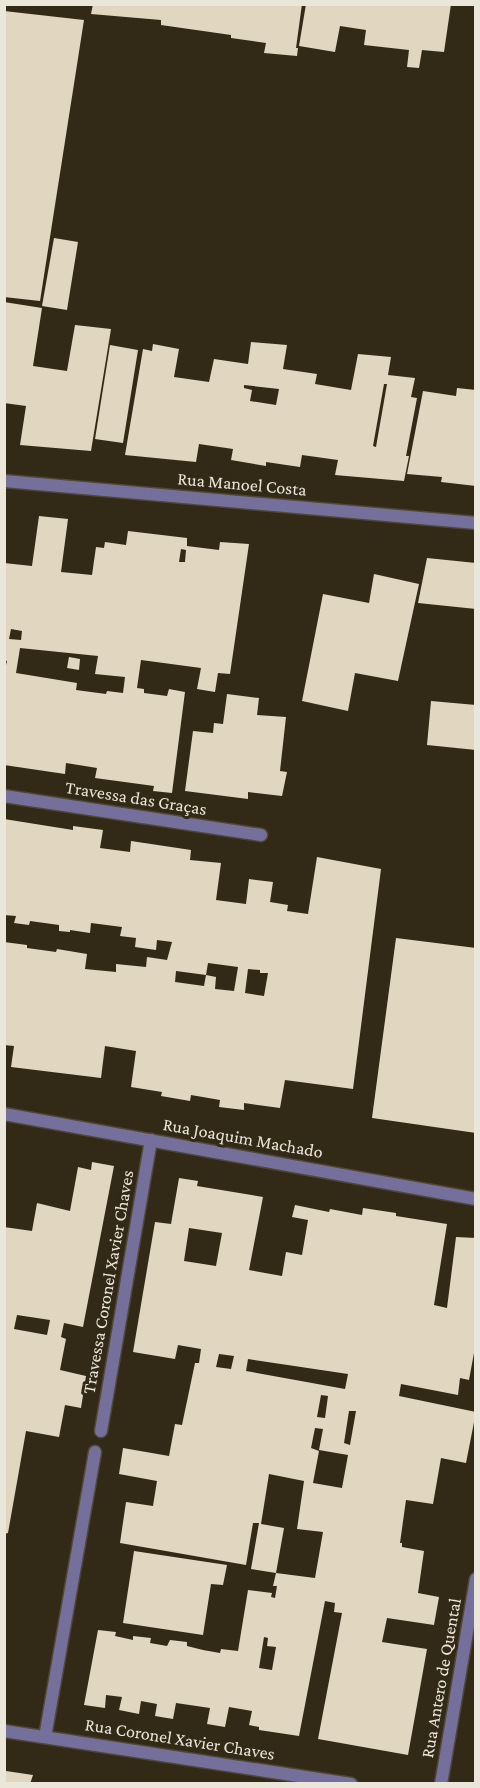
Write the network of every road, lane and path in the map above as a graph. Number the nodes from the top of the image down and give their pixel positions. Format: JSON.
{"nodes":[{"id":1,"x":4,"y":482,"type":"edge"},
{"id":2,"x":476,"y":523,"type":"edge"},
{"id":3,"x":4,"y":796,"type":"edge"},
{"id":4,"x":261,"y":835,"type":"dead end"},
{"id":5,"x":4,"y":1114,"type":"edge"},
{"id":6,"x":151,"y":1140,"type":"junction"},
{"id":7,"x":476,"y":1199,"type":"edge"},
{"id":8,"x":101,"y":1431,"type":"dead end"},
{"id":9,"x":95,"y":1452,"type":"dead end"},
{"id":10,"x":476,"y":1579,"type":"edge"},
{"id":11,"x":4,"y":1731,"type":"edge"},
{"id":12,"x":45,"y":1737,"type":"junction"},
{"id":13,"x":351,"y":1784,"type":"edge"},
{"id":14,"x":441,"y":1784,"type":"edge"}],
"edges":[{"from":1,"to":2,"type":"street","name":"Rua Manoel Costa"},
{"from":3,"to":4,"type":"street","name":"Travessa das Graças"},
{"from":5,"to":6,"type":"street","name":"Rua Joaquim Machado"},
{"from":6,"to":7,"type":"street","name":"Rua Joaquim Machado"},
{"from":6,"to":8,"type":"street","name":"Travessa Coronel Xavier Chaves"},
{"from":9,"to":12,"type":"street"},
{"from":10,"to":14,"type":"street","name":"Rua Antero de Quental"},
{"from":11,"to":12,"type":"street","name":"Rua Coronel Xavier Chaves"},
{"from":12,"to":13,"type":"street","name":"Rua Coronel Xavier Chaves"}]}
